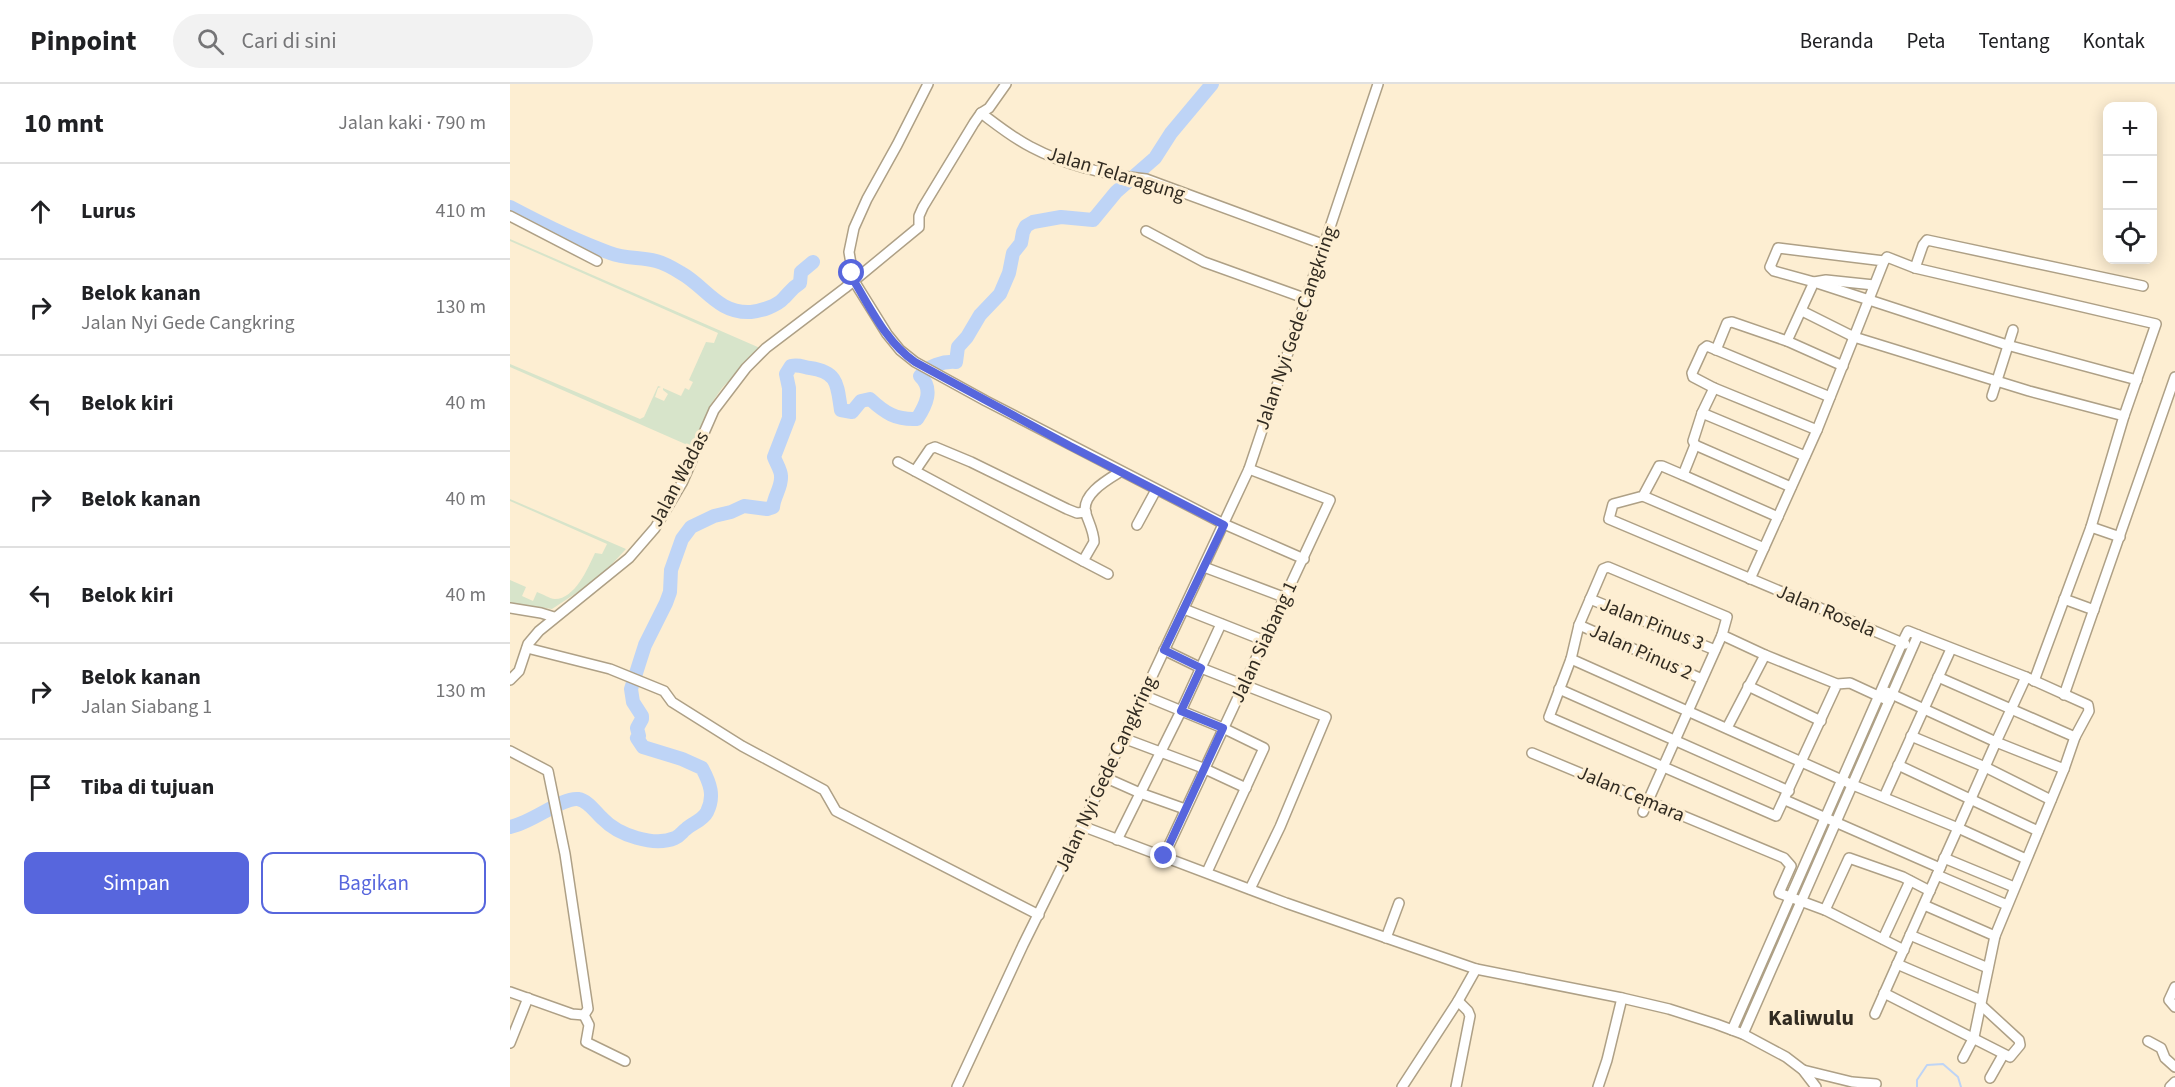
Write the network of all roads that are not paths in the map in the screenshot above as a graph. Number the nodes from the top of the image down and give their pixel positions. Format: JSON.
{"nodes":[{"id":1,"x":928,"y":84,"type":"edge"},
{"id":2,"x":1006,"y":84,"type":"edge"},
{"id":3,"x":1378,"y":84,"type":"edge"},
{"id":4,"x":981,"y":113,"type":"junction"},
{"id":5,"x":510,"y":216,"type":"edge"},
{"id":6,"x":1146,"y":231,"type":"dead end"},
{"id":7,"x":1325,"y":245,"type":"junction"},
{"id":8,"x":597,"y":261,"type":"dead end"},
{"id":9,"x":1884,"y":261,"type":"junction"},
{"id":10,"x":1915,"y":268,"type":"junction"},
{"id":11,"x":854,"y":281,"type":"junction"},
{"id":12,"x":1814,"y":282,"type":"junction"},
{"id":13,"x":1874,"y":285,"type":"junction"},
{"id":14,"x":2143,"y":286,"type":"dead end"},
{"id":15,"x":1307,"y":299,"type":"junction"},
{"id":16,"x":1868,"y":301,"type":"junction"},
{"id":17,"x":1802,"y":311,"type":"junction"},
{"id":18,"x":2013,"y":330,"type":"dead end"},
{"id":19,"x":1854,"y":337,"type":"junction"},
{"id":20,"x":1787,"y":341,"type":"junction"},
{"id":21,"x":2007,"y":345,"type":"junction"},
{"id":22,"x":1716,"y":350,"type":"junction"},
{"id":23,"x":1842,"y":366,"type":"junction"},
{"id":24,"x":2175,"y":377,"type":"edge"},
{"id":25,"x":2138,"y":380,"type":"junction"},
{"id":26,"x":1996,"y":381,"type":"junction"},
{"id":27,"x":1714,"y":388,"type":"junction"},
{"id":28,"x":1992,"y":396,"type":"dead end"},
{"id":29,"x":1830,"y":398,"type":"junction"},
{"id":30,"x":1702,"y":413,"type":"junction"},
{"id":31,"x":2124,"y":416,"type":"junction"},
{"id":32,"x":1817,"y":430,"type":"junction"},
{"id":33,"x":1695,"y":446,"type":"junction"},
{"id":34,"x":1805,"y":456,"type":"junction"},
{"id":35,"x":898,"y":462,"type":"dead end"},
{"id":36,"x":1249,"y":469,"type":"junction"},
{"id":37,"x":915,"y":471,"type":"junction"},
{"id":38,"x":1124,"y":474,"type":"junction"},
{"id":39,"x":1683,"y":475,"type":"junction"},
{"id":40,"x":1791,"y":487,"type":"junction"},
{"id":41,"x":1156,"y":490,"type":"junction"},
{"id":42,"x":1643,"y":496,"type":"junction"},
{"id":43,"x":1086,"y":512,"type":"junction"},
{"id":44,"x":1778,"y":517,"type":"junction"},
{"id":45,"x":1137,"y":525,"type":"dead end"},
{"id":46,"x":1224,"y":525,"type":"junction"},
{"id":47,"x":2091,"y":527,"type":"junction"},
{"id":48,"x":2120,"y":537,"type":"junction"},
{"id":49,"x":1764,"y":548,"type":"junction"},
{"id":50,"x":1304,"y":559,"type":"junction"},
{"id":51,"x":1083,"y":561,"type":"junction"},
{"id":52,"x":1204,"y":567,"type":"junction"},
{"id":53,"x":1107,"y":574,"type":"dead end"},
{"id":54,"x":1750,"y":579,"type":"junction"},
{"id":55,"x":1286,"y":597,"type":"junction"},
{"id":56,"x":1590,"y":598,"type":"junction"},
{"id":57,"x":2064,"y":599,"type":"junction"},
{"id":58,"x":510,"y":609,"type":"edge"},
{"id":59,"x":1184,"y":609,"type":"junction"},
{"id":60,"x":2094,"y":610,"type":"junction"},
{"id":61,"x":554,"y":618,"type":"junction"},
{"id":62,"x":1221,"y":624,"type":"junction"},
{"id":63,"x":1579,"y":625,"type":"junction"},
{"id":64,"x":1722,"y":635,"type":"junction"},
{"id":65,"x":1918,"y":635,"type":"junction"},
{"id":66,"x":1265,"y":641,"type":"junction"},
{"id":67,"x":1902,"y":643,"type":"junction"},
{"id":68,"x":1912,"y":647,"type":"junction"},
{"id":69,"x":527,"y":648,"type":"junction"},
{"id":70,"x":1951,"y":649,"type":"junction"},
{"id":71,"x":1164,"y":650,"type":"junction"},
{"id":72,"x":1715,"y":650,"type":"junction"},
{"id":73,"x":1765,"y":655,"type":"junction"},
{"id":74,"x":1571,"y":659,"type":"junction"},
{"id":75,"x":1201,"y":668,"type":"junction"},
{"id":76,"x":1938,"y":677,"type":"junction"},
{"id":77,"x":1702,"y":679,"type":"junction"},
{"id":78,"x":2030,"y":679,"type":"junction"},
{"id":79,"x":510,"y":680,"type":"edge"},
{"id":80,"x":1837,"y":684,"type":"junction"},
{"id":81,"x":1245,"y":685,"type":"junction"},
{"id":82,"x":1748,"y":686,"type":"junction"},
{"id":83,"x":1559,"y":689,"type":"junction"},
{"id":84,"x":1880,"y":693,"type":"junction"},
{"id":85,"x":1143,"y":695,"type":"junction"},
{"id":86,"x":2064,"y":695,"type":"junction"},
{"id":87,"x":1890,"y":698,"type":"junction"},
{"id":88,"x":1923,"y":708,"type":"junction"},
{"id":89,"x":2011,"y":709,"type":"junction"},
{"id":90,"x":1181,"y":711,"type":"junction"},
{"id":91,"x":1688,"y":711,"type":"junction"},
{"id":92,"x":1821,"y":721,"type":"junction"},
{"id":93,"x":1223,"y":728,"type":"junction"},
{"id":94,"x":1727,"y":728,"type":"junction"},
{"id":95,"x":1911,"y":736,"type":"junction"},
{"id":96,"x":2075,"y":737,"type":"junction"},
{"id":97,"x":1123,"y":738,"type":"junction"},
{"id":98,"x":1675,"y":740,"type":"junction"},
{"id":99,"x":1996,"y":742,"type":"junction"},
{"id":100,"x":510,"y":752,"type":"edge"},
{"id":101,"x":1161,"y":752,"type":"junction"},
{"id":102,"x":1532,"y":753,"type":"dead end"},
{"id":103,"x":1803,"y":762,"type":"junction"},
{"id":104,"x":1898,"y":765,"type":"junction"},
{"id":105,"x":1663,"y":767,"type":"junction"},
{"id":106,"x":1985,"y":767,"type":"junction"},
{"id":107,"x":1203,"y":768,"type":"junction"},
{"id":108,"x":2064,"y":769,"type":"junction"},
{"id":109,"x":1104,"y":777,"type":"junction"},
{"id":110,"x":1841,"y":779,"type":"junction"},
{"id":111,"x":1852,"y":785,"type":"junction"},
{"id":112,"x":1246,"y":788,"type":"junction"},
{"id":113,"x":1140,"y":793,"type":"junction"},
{"id":114,"x":1787,"y":796,"type":"junction"},
{"id":115,"x":1884,"y":797,"type":"junction"},
{"id":116,"x":1971,"y":799,"type":"junction"},
{"id":117,"x":2051,"y":800,"type":"junction"},
{"id":118,"x":1649,"y":801,"type":"junction"},
{"id":119,"x":1185,"y":809,"type":"junction"},
{"id":120,"x":1643,"y":812,"type":"dead end"},
{"id":121,"x":1824,"y":818,"type":"junction"},
{"id":122,"x":1835,"y":824,"type":"junction"},
{"id":123,"x":1082,"y":826,"type":"junction"},
{"id":124,"x":1958,"y":828,"type":"junction"},
{"id":125,"x":2038,"y":831,"type":"junction"},
{"id":126,"x":1117,"y":840,"type":"junction"},
{"id":127,"x":1164,"y":856,"type":"junction"},
{"id":128,"x":1944,"y":858,"type":"junction"},
{"id":129,"x":2026,"y":859,"type":"junction"},
{"id":130,"x":1207,"y":872,"type":"junction"},
{"id":131,"x":1938,"y":872,"type":"junction"},
{"id":132,"x":1910,"y":881,"type":"junction"},
{"id":133,"x":2014,"y":887,"type":"junction"},
{"id":134,"x":1250,"y":890,"type":"junction"},
{"id":135,"x":1930,"y":891,"type":"junction"},
{"id":136,"x":1790,"y":897,"type":"junction"},
{"id":137,"x":1801,"y":902,"type":"junction"},
{"id":138,"x":1399,"y":903,"type":"dead end"},
{"id":139,"x":1924,"y":905,"type":"junction"},
{"id":140,"x":2007,"y":905,"type":"junction"},
{"id":141,"x":1825,"y":910,"type":"junction"},
{"id":142,"x":1039,"y":915,"type":"junction"},
{"id":143,"x":1910,"y":935,"type":"junction"},
{"id":144,"x":1995,"y":936,"type":"junction"},
{"id":145,"x":1386,"y":938,"type":"junction"},
{"id":146,"x":1883,"y":939,"type":"junction"},
{"id":147,"x":1904,"y":950,"type":"junction"},
{"id":148,"x":1897,"y":964,"type":"junction"},
{"id":149,"x":1988,"y":968,"type":"junction"},
{"id":150,"x":1476,"y":969,"type":"junction"},
{"id":151,"x":2175,"y":987,"type":"edge"},
{"id":152,"x":510,"y":993,"type":"edge"},
{"id":153,"x":1884,"y":993,"type":"junction"},
{"id":154,"x":528,"y":998,"type":"junction"},
{"id":155,"x":1622,"y":998,"type":"junction"},
{"id":156,"x":1458,"y":1001,"type":"junction"},
{"id":157,"x":1981,"y":1003,"type":"junction"},
{"id":158,"x":2175,"y":1007,"type":"edge"},
{"id":159,"x":1875,"y":1014,"type":"dead end"},
{"id":160,"x":584,"y":1015,"type":"junction"},
{"id":161,"x":1732,"y":1030,"type":"junction"},
{"id":162,"x":1743,"y":1034,"type":"junction"},
{"id":163,"x":1974,"y":1037,"type":"junction"},
{"id":164,"x":2148,"y":1041,"type":"dead end"},
{"id":165,"x":510,"y":1043,"type":"edge"},
{"id":166,"x":2003,"y":1055,"type":"junction"},
{"id":167,"x":1963,"y":1058,"type":"dead end"},
{"id":168,"x":625,"y":1061,"type":"dead end"},
{"id":169,"x":2175,"y":1067,"type":"edge"},
{"id":170,"x":1803,"y":1070,"type":"junction"},
{"id":171,"x":1990,"y":1078,"type":"dead end"},
{"id":172,"x":2175,"y":1082,"type":"edge"},
{"id":173,"x":1876,"y":1084,"type":"dead end"},
{"id":174,"x":957,"y":1087,"type":"edge"},
{"id":175,"x":1402,"y":1087,"type":"edge"},
{"id":176,"x":1456,"y":1087,"type":"edge"},
{"id":177,"x":1598,"y":1087,"type":"edge"},
{"id":178,"x":1816,"y":1087,"type":"edge"},
{"id":179,"x":2170,"y":1087,"type":"edge"}],
"edges":[{"from":1,"to":11,"type":"street"},
{"from":2,"to":4,"type":"street","name":"Jalan Wadas"},
{"from":3,"to":7,"type":"street","name":"Jalan Nyi Gede Cangkring"},
{"from":4,"to":7,"type":"street","name":"Jalan Telaragung"},
{"from":4,"to":11,"type":"street","name":"Jalan Wadas"},
{"from":5,"to":8,"type":"street"},
{"from":6,"to":15,"type":"street"},
{"from":7,"to":15,"type":"street","name":"Jalan Nyi Gede Cangkring"},
{"from":9,"to":10,"type":"street"},
{"from":9,"to":12,"type":"street"},
{"from":9,"to":13,"type":"street"},
{"from":10,"to":14,"type":"street"},
{"from":10,"to":25,"type":"street"},
{"from":11,"to":38,"type":"street"},
{"from":11,"to":61,"type":"street","name":"Jalan Wadas"},
{"from":12,"to":13,"type":"street"},
{"from":12,"to":16,"type":"street"},
{"from":12,"to":17,"type":"street"},
{"from":13,"to":16,"type":"street"},
{"from":15,"to":36,"type":"street","name":"Jalan Nyi Gede Cangkring"},
{"from":16,"to":19,"type":"street"},
{"from":16,"to":21,"type":"street"},
{"from":17,"to":19,"type":"street"},
{"from":17,"to":20,"type":"street"},
{"from":18,"to":21,"type":"street"},
{"from":19,"to":23,"type":"street"},
{"from":19,"to":26,"type":"street"},
{"from":20,"to":22,"type":"street"},
{"from":20,"to":23,"type":"street"},
{"from":21,"to":25,"type":"street"},
{"from":21,"to":26,"type":"street"},
{"from":22,"to":27,"type":"street"},
{"from":22,"to":29,"type":"street"},
{"from":23,"to":29,"type":"street"},
{"from":24,"to":48,"type":"street"},
{"from":25,"to":31,"type":"street"},
{"from":26,"to":28,"type":"street"},
{"from":26,"to":31,"type":"street"},
{"from":27,"to":30,"type":"street"},
{"from":27,"to":32,"type":"street"},
{"from":29,"to":32,"type":"street"},
{"from":30,"to":33,"type":"street"},
{"from":30,"to":34,"type":"street"},
{"from":31,"to":47,"type":"street"},
{"from":32,"to":34,"type":"street"},
{"from":33,"to":39,"type":"street"},
{"from":33,"to":40,"type":"street"},
{"from":34,"to":40,"type":"street"},
{"from":35,"to":37,"type":"street"},
{"from":36,"to":46,"type":"street","name":"Jalan Nyi Gede Cangkring"},
{"from":36,"to":50,"type":"street","name":"Jalan Siabang 1"},
{"from":37,"to":43,"type":"street"},
{"from":37,"to":51,"type":"street"},
{"from":38,"to":41,"type":"street"},
{"from":38,"to":43,"type":"street"},
{"from":39,"to":42,"type":"street"},
{"from":39,"to":44,"type":"street"},
{"from":40,"to":44,"type":"street"},
{"from":41,"to":45,"type":"street"},
{"from":41,"to":46,"type":"street"},
{"from":42,"to":49,"type":"street"},
{"from":42,"to":54,"type":"street","name":"Jalan Rosela"},
{"from":43,"to":51,"type":"street"},
{"from":44,"to":49,"type":"street"},
{"from":46,"to":50,"type":"street"},
{"from":46,"to":52,"type":"street","name":"Jalan Nyi Gede Cangkring"},
{"from":47,"to":48,"type":"street"},
{"from":47,"to":57,"type":"street"},
{"from":48,"to":60,"type":"street"},
{"from":49,"to":54,"type":"street"},
{"from":50,"to":55,"type":"street","name":"Jalan Siabang 1"},
{"from":51,"to":53,"type":"street"},
{"from":52,"to":55,"type":"street"},
{"from":52,"to":59,"type":"street","name":"Jalan Nyi Gede Cangkring"},
{"from":54,"to":67,"type":"street","name":"Jalan Rosela"},
{"from":55,"to":66,"type":"street","name":"Jalan Siabang 1"},
{"from":56,"to":63,"type":"street"},
{"from":56,"to":64,"type":"street"},
{"from":56,"to":72,"type":"street","name":"Jalan Pinus 3"},
{"from":57,"to":60,"type":"street"},
{"from":57,"to":78,"type":"street"},
{"from":58,"to":61,"type":"street"},
{"from":59,"to":62,"type":"street"},
{"from":59,"to":71,"type":"street","name":"Jalan Nyi Gede Cangkring"},
{"from":60,"to":86,"type":"street"},
{"from":61,"to":69,"type":"street","name":"Jalan Wadas"},
{"from":62,"to":66,"type":"street"},
{"from":62,"to":75,"type":"street"},
{"from":63,"to":74,"type":"street"},
{"from":63,"to":77,"type":"street","name":"Jalan Pinus 2"},
{"from":64,"to":72,"type":"street"},
{"from":64,"to":73,"type":"street"},
{"from":65,"to":67,"type":"street"},
{"from":65,"to":68,"type":"street"},
{"from":65,"to":70,"type":"street"},
{"from":66,"to":81,"type":"street","name":"Jalan Siabang 1"},
{"from":67,"to":68,"type":"street","name":"Jalan Rosela"},
{"from":67,"to":84,"type":"street"},
{"from":68,"to":87,"type":"street"},
{"from":69,"to":79,"type":"street","name":"Jalan Wadas"},
{"from":69,"to":142,"type":"street"},
{"from":70,"to":76,"type":"street"},
{"from":70,"to":78,"type":"street"},
{"from":71,"to":75,"type":"street"},
{"from":71,"to":85,"type":"street","name":"Jalan Nyi Gede Cangkring"},
{"from":72,"to":77,"type":"street"},
{"from":73,"to":80,"type":"street"},
{"from":73,"to":82,"type":"street"},
{"from":74,"to":83,"type":"street"},
{"from":74,"to":91,"type":"street"},
{"from":75,"to":81,"type":"street"},
{"from":75,"to":90,"type":"street"},
{"from":76,"to":88,"type":"street"},
{"from":76,"to":89,"type":"street"},
{"from":77,"to":91,"type":"street"},
{"from":78,"to":86,"type":"street"},
{"from":78,"to":89,"type":"street"},
{"from":80,"to":84,"type":"street"},
{"from":80,"to":92,"type":"street"},
{"from":81,"to":93,"type":"street","name":"Jalan Siabang 1"},
{"from":81,"to":134,"type":"street"},
{"from":82,"to":92,"type":"street"},
{"from":82,"to":94,"type":"street"},
{"from":83,"to":98,"type":"street"},
{"from":83,"to":105,"type":"street"},
{"from":84,"to":87,"type":"street"},
{"from":84,"to":110,"type":"street"},
{"from":85,"to":90,"type":"street"},
{"from":85,"to":97,"type":"street","name":"Jalan Nyi Gede Cangkring"},
{"from":86,"to":96,"type":"street"},
{"from":87,"to":88,"type":"street"},
{"from":87,"to":111,"type":"street"},
{"from":88,"to":95,"type":"street"},
{"from":88,"to":99,"type":"street"},
{"from":89,"to":96,"type":"street"},
{"from":89,"to":99,"type":"street"},
{"from":90,"to":93,"type":"street"},
{"from":90,"to":101,"type":"street"},
{"from":91,"to":94,"type":"street"},
{"from":91,"to":98,"type":"street"},
{"from":92,"to":103,"type":"street"},
{"from":93,"to":107,"type":"street","name":"Jalan Siabang 1"},
{"from":93,"to":112,"type":"street"},
{"from":94,"to":103,"type":"street"},
{"from":95,"to":104,"type":"street"},
{"from":95,"to":106,"type":"street"},
{"from":96,"to":108,"type":"street"},
{"from":97,"to":101,"type":"street"},
{"from":97,"to":109,"type":"street","name":"Jalan Nyi Gede Cangkring"},
{"from":98,"to":105,"type":"street"},
{"from":98,"to":114,"type":"street"},
{"from":99,"to":106,"type":"street"},
{"from":99,"to":108,"type":"street"},
{"from":100,"to":160,"type":"street"},
{"from":101,"to":107,"type":"street"},
{"from":101,"to":113,"type":"street"},
{"from":102,"to":118,"type":"street","name":"Jalan Cemara"},
{"from":103,"to":110,"type":"street"},
{"from":103,"to":114,"type":"street"},
{"from":104,"to":115,"type":"street"},
{"from":104,"to":116,"type":"street"},
{"from":105,"to":114,"type":"street"},
{"from":105,"to":118,"type":"street"},
{"from":106,"to":116,"type":"street"},
{"from":106,"to":117,"type":"street"},
{"from":107,"to":112,"type":"street"},
{"from":107,"to":119,"type":"street","name":"Jalan Siabang 1"},
{"from":108,"to":117,"type":"street"},
{"from":109,"to":113,"type":"street"},
{"from":109,"to":123,"type":"street","name":"Jalan Nyi Gede Cangkring"},
{"from":110,"to":111,"type":"street"},
{"from":110,"to":121,"type":"street"},
{"from":111,"to":115,"type":"street"},
{"from":111,"to":122,"type":"street"},
{"from":112,"to":130,"type":"street"},
{"from":113,"to":119,"type":"street"},
{"from":113,"to":126,"type":"street"},
{"from":114,"to":121,"type":"street"},
{"from":115,"to":124,"type":"street"},
{"from":116,"to":124,"type":"street"},
{"from":116,"to":125,"type":"street"},
{"from":117,"to":125,"type":"street"},
{"from":118,"to":120,"type":"street"},
{"from":118,"to":136,"type":"street","name":"Jalan Cemara"},
{"from":119,"to":127,"type":"street","name":"Jalan Siabang 1"},
{"from":121,"to":122,"type":"street"},
{"from":121,"to":136,"type":"street"},
{"from":122,"to":131,"type":"street"},
{"from":122,"to":137,"type":"street"},
{"from":123,"to":126,"type":"street"},
{"from":123,"to":142,"type":"street","name":"Jalan Nyi Gede Cangkring"},
{"from":124,"to":128,"type":"street"},
{"from":124,"to":129,"type":"street"},
{"from":125,"to":129,"type":"street"},
{"from":126,"to":127,"type":"street"},
{"from":127,"to":130,"type":"street"},
{"from":128,"to":131,"type":"street"},
{"from":128,"to":133,"type":"street"},
{"from":129,"to":133,"type":"street"},
{"from":130,"to":134,"type":"street"},
{"from":131,"to":135,"type":"street"},
{"from":131,"to":140,"type":"street"},
{"from":132,"to":135,"type":"street"},
{"from":132,"to":141,"type":"street"},
{"from":132,"to":146,"type":"street"},
{"from":133,"to":140,"type":"street"},
{"from":134,"to":145,"type":"street"},
{"from":135,"to":139,"type":"street"},
{"from":136,"to":137,"type":"street"},
{"from":136,"to":161,"type":"street"},
{"from":137,"to":141,"type":"street"},
{"from":137,"to":162,"type":"street"},
{"from":138,"to":145,"type":"street"},
{"from":139,"to":143,"type":"street"},
{"from":139,"to":144,"type":"street"},
{"from":140,"to":144,"type":"street"},
{"from":141,"to":146,"type":"street"},
{"from":142,"to":174,"type":"street","name":"Jalan Nyi Gede Cangkring"},
{"from":143,"to":147,"type":"street"},
{"from":143,"to":149,"type":"street"},
{"from":144,"to":149,"type":"street"},
{"from":145,"to":150,"type":"street"},
{"from":146,"to":147,"type":"street"},
{"from":147,"to":148,"type":"street"},
{"from":148,"to":153,"type":"street"},
{"from":148,"to":157,"type":"street"},
{"from":149,"to":157,"type":"street"},
{"from":150,"to":155,"type":"street"},
{"from":150,"to":156,"type":"street"},
{"from":151,"to":158,"type":"street"},
{"from":152,"to":154,"type":"street"},
{"from":153,"to":159,"type":"street"},
{"from":153,"to":163,"type":"street"},
{"from":154,"to":160,"type":"street"},
{"from":154,"to":165,"type":"street"},
{"from":155,"to":161,"type":"street"},
{"from":155,"to":177,"type":"street"},
{"from":156,"to":175,"type":"street"},
{"from":156,"to":176,"type":"street"},
{"from":157,"to":163,"type":"street"},
{"from":157,"to":166,"type":"street"},
{"from":160,"to":168,"type":"street"},
{"from":161,"to":162,"type":"street"},
{"from":162,"to":170,"type":"street"},
{"from":163,"to":166,"type":"street"},
{"from":163,"to":167,"type":"street"},
{"from":164,"to":169,"type":"street"},
{"from":166,"to":171,"type":"street"},
{"from":170,"to":173,"type":"street"},
{"from":170,"to":178,"type":"street"},
{"from":172,"to":179,"type":"street"}]}
